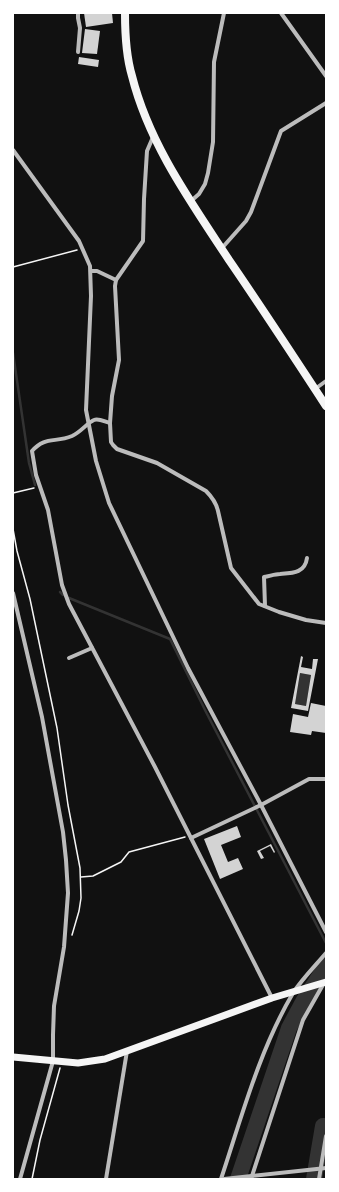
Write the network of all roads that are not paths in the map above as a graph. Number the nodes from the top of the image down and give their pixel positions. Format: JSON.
{"nodes":[{"id":1,"x":78,"y":13,"type":"edge"},
{"id":2,"x":125,"y":13,"type":"edge"},
{"id":3,"x":224,"y":13,"type":"edge"},
{"id":4,"x":281,"y":13,"type":"edge"},
{"id":5,"x":78,"y":52,"type":"dead end"},
{"id":6,"x":326,"y":76,"type":"edge"},
{"id":7,"x":326,"y":103,"type":"edge"},
{"id":8,"x":153,"y":137,"type":"junction"},
{"id":9,"x":13,"y":150,"type":"edge"},
{"id":10,"x":191,"y":201,"type":"junction"},
{"id":11,"x":222,"y":248,"type":"junction"},
{"id":12,"x":91,"y":271,"type":"junction"},
{"id":13,"x":116,"y":280,"type":"junction"},
{"id":14,"x":326,"y":381,"type":"edge"},
{"id":15,"x":315,"y":389,"type":"junction"},
{"id":16,"x":326,"y":406,"type":"edge"},
{"id":17,"x":110,"y":423,"type":"junction"},
{"id":18,"x":88,"y":424,"type":"junction"},
{"id":19,"x":308,"y":558,"type":"dead end"},
{"id":20,"x":13,"y":593,"type":"edge"},
{"id":21,"x":265,"y":606,"type":"junction"},
{"id":22,"x":326,"y":623,"type":"edge"},
{"id":23,"x":92,"y":648,"type":"junction"},
{"id":24,"x":69,"y":658,"type":"dead end"},
{"id":25,"x":326,"y":779,"type":"edge"},
{"id":26,"x":261,"y":805,"type":"junction"},
{"id":27,"x":191,"y":837,"type":"junction"},
{"id":28,"x":326,"y":932,"type":"edge"},
{"id":29,"x":326,"y":952,"type":"edge"},
{"id":30,"x":324,"y":983,"type":"edge"},
{"id":31,"x":297,"y":991,"type":"junction"},
{"id":32,"x":272,"y":998,"type":"junction"},
{"id":33,"x":127,"y":1052,"type":"junction"},
{"id":34,"x":13,"y":1057,"type":"edge"},
{"id":35,"x":53,"y":1061,"type":"junction"},
{"id":36,"x":326,"y":1136,"type":"edge"},
{"id":37,"x":326,"y":1168,"type":"edge"},
{"id":38,"x":320,"y":1169,"type":"junction"},
{"id":39,"x":250,"y":1178,"type":"edge"},
{"id":40,"x":20,"y":1179,"type":"edge"},
{"id":41,"x":106,"y":1179,"type":"edge"},
{"id":42,"x":224,"y":1179,"type":"edge"},
{"id":43,"x":318,"y":1179,"type":"edge"}],
"edges":[{"from":1,"to":5,"type":"street"},
{"from":2,"to":8,"type":"main road"},
{"from":3,"to":10,"type":"street"},
{"from":4,"to":6,"type":"street"},
{"from":7,"to":11,"type":"street"},
{"from":8,"to":10,"type":"main road"},
{"from":8,"to":13,"type":"street"},
{"from":9,"to":12,"type":"street"},
{"from":10,"to":11,"type":"main road"},
{"from":11,"to":15,"type":"main road"},
{"from":12,"to":13,"type":"street"},
{"from":12,"to":18,"type":"street"},
{"from":13,"to":17,"type":"street"},
{"from":14,"to":15,"type":"street"},
{"from":15,"to":16,"type":"main road"},
{"from":17,"to":18,"type":"street"},
{"from":17,"to":21,"type":"street"},
{"from":18,"to":23,"type":"street"},
{"from":18,"to":26,"type":"street"},
{"from":19,"to":21,"type":"street"},
{"from":20,"to":35,"type":"street"},
{"from":21,"to":22,"type":"street"},
{"from":23,"to":24,"type":"street"},
{"from":23,"to":27,"type":"street"},
{"from":25,"to":26,"type":"street"},
{"from":26,"to":27,"type":"street"},
{"from":26,"to":28,"type":"street"},
{"from":27,"to":32,"type":"street"},
{"from":29,"to":31,"type":"street"},
{"from":30,"to":31,"type":"main road"},
{"from":30,"to":39,"type":"street"},
{"from":31,"to":32,"type":"main road"},
{"from":31,"to":42,"type":"street"},
{"from":32,"to":33,"type":"main road"},
{"from":33,"to":35,"type":"main road"},
{"from":33,"to":41,"type":"street"},
{"from":34,"to":35,"type":"main road"},
{"from":35,"to":40,"type":"street"},
{"from":36,"to":38,"type":"street"},
{"from":37,"to":38,"type":"street"},
{"from":38,"to":39,"type":"street"},
{"from":38,"to":43,"type":"street"},
{"from":39,"to":42,"type":"street"}]}
